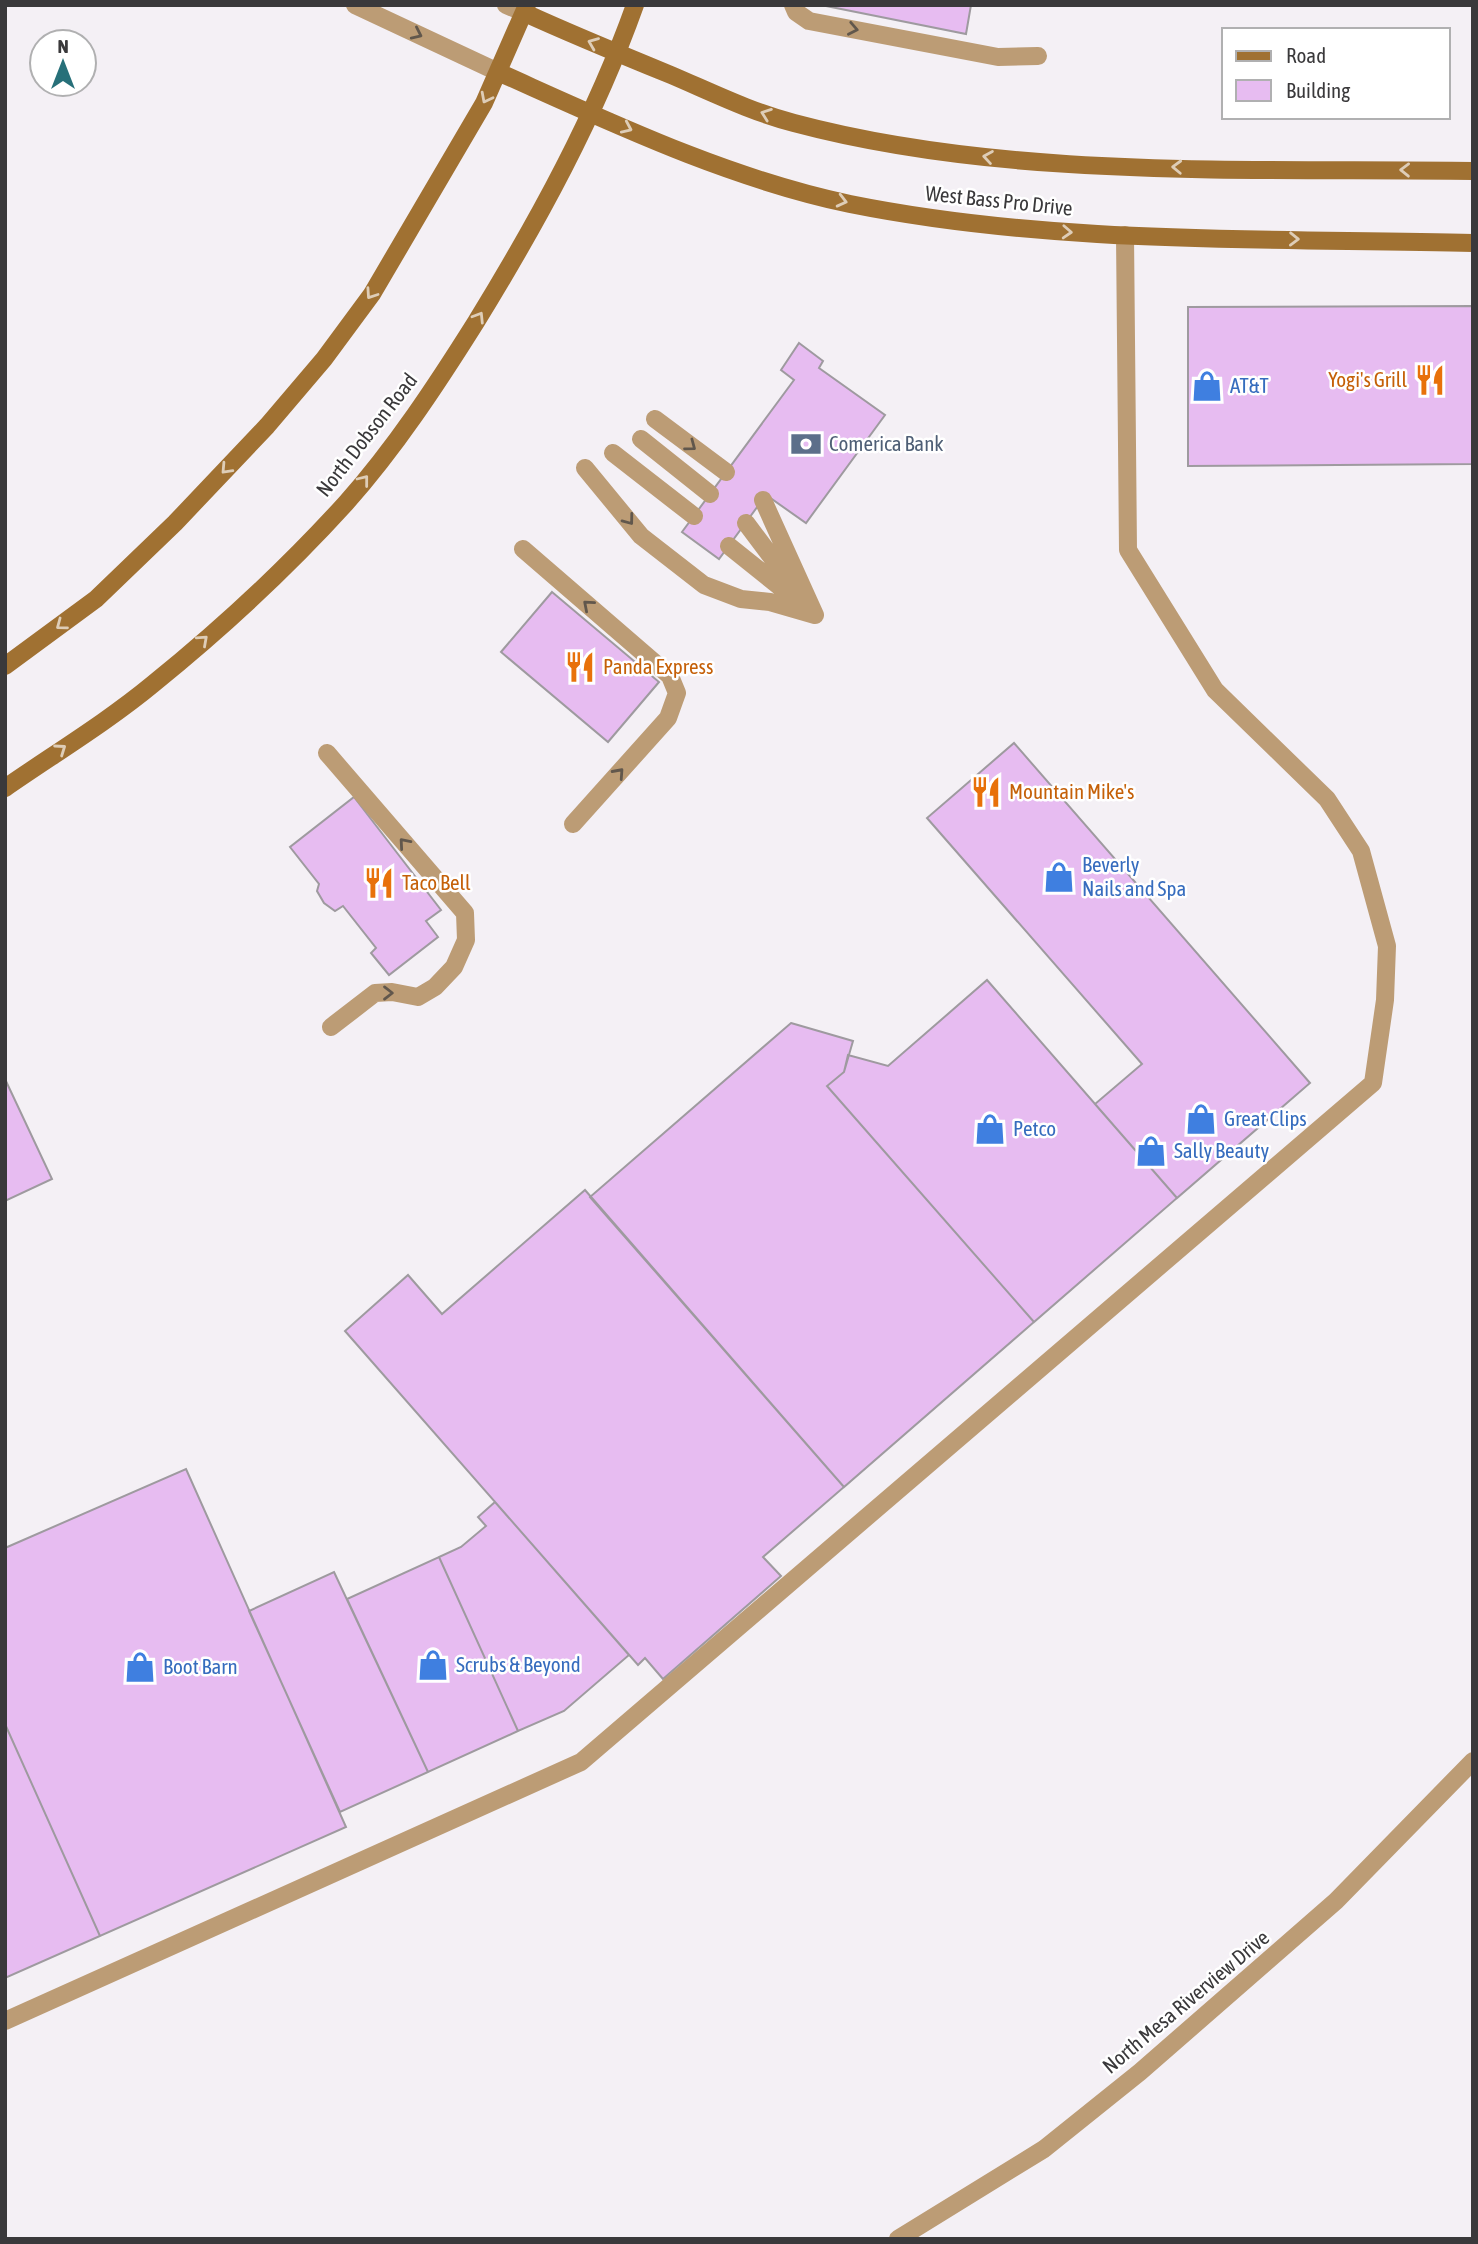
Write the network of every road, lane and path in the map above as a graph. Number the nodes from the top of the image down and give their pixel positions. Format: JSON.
{"nodes":[{"id":1,"x":355,"y":5,"type":"edge"},
{"id":2,"x":506,"y":5,"type":"edge"},
{"id":3,"x":635,"y":5,"type":"edge"},
{"id":4,"x":793,"y":5,"type":"edge"},
{"id":5,"x":526,"y":9,"type":"edge"},
{"id":6,"x":618,"y":53,"type":"junction"},
{"id":7,"x":1038,"y":56,"type":"dead end"},
{"id":8,"x":498,"y":72,"type":"junction"},
{"id":9,"x":590,"y":112,"type":"junction"},
{"id":10,"x":1473,"y":171,"type":"edge"},
{"id":11,"x":1125,"y":235,"type":"junction"},
{"id":12,"x":1473,"y":243,"type":"edge"},
{"id":13,"x":656,"y":419,"type":"dead end"},
{"id":14,"x":641,"y":439,"type":"dead end"},
{"id":15,"x":613,"y":453,"type":"dead end"},
{"id":16,"x":585,"y":468,"type":"dead end"},
{"id":17,"x":726,"y":472,"type":"dead end"},
{"id":18,"x":710,"y":494,"type":"dead end"},
{"id":19,"x":763,"y":500,"type":"dead end"},
{"id":20,"x":694,"y":516,"type":"dead end"},
{"id":21,"x":746,"y":523,"type":"dead end"},
{"id":22,"x":729,"y":546,"type":"dead end"},
{"id":23,"x":523,"y":549,"type":"dead end"},
{"id":24,"x":815,"y":615,"type":"junction"},
{"id":25,"x":5,"y":666,"type":"edge"},
{"id":26,"x":327,"y":753,"type":"dead end"},
{"id":27,"x":5,"y":788,"type":"edge"},
{"id":28,"x":573,"y":824,"type":"dead end"},
{"id":29,"x":331,"y":1027,"type":"dead end"},
{"id":30,"x":1473,"y":1761,"type":"edge"},
{"id":31,"x":5,"y":2021,"type":"edge"},
{"id":32,"x":898,"y":2239,"type":"edge"}],
"edges":[{"from":1,"to":8,"type":"street","one_way":true},
{"from":2,"to":5,"type":"street"},
{"from":3,"to":6,"type":"street","name":"North Dobson Road"},
{"from":4,"to":7,"type":"street","one_way":true},
{"from":6,"to":5,"type":"street","name":"West Bass Pro Drive","one_way":true},
{"from":5,"to":8,"type":"street"},
{"from":6,"to":9,"type":"street","name":"North Dobson Road"},
{"from":10,"to":6,"type":"street","name":"West Bass Pro Drive","one_way":true},
{"from":8,"to":9,"type":"street","name":"West Bass Pro Drive"},
{"from":8,"to":25,"type":"street","one_way":true},
{"from":9,"to":11,"type":"street","name":"West Bass Pro Drive","one_way":true},
{"from":27,"to":9,"type":"street","name":"North Dobson Road","one_way":true},
{"from":11,"to":12,"type":"street","name":"West Bass Pro Drive","one_way":true},
{"from":11,"to":31,"type":"street"},
{"from":13,"to":17,"type":"street","one_way":true},
{"from":14,"to":18,"type":"street"},
{"from":15,"to":20,"type":"street"},
{"from":16,"to":24,"type":"street","one_way":true},
{"from":19,"to":24,"type":"street"},
{"from":21,"to":24,"type":"street"},
{"from":22,"to":24,"type":"street"},
{"from":28,"to":23,"type":"street","one_way":true},
{"from":29,"to":26,"type":"street","one_way":true},
{"from":30,"to":32,"type":"street","name":"North Mesa Riverview Drive"}]}
